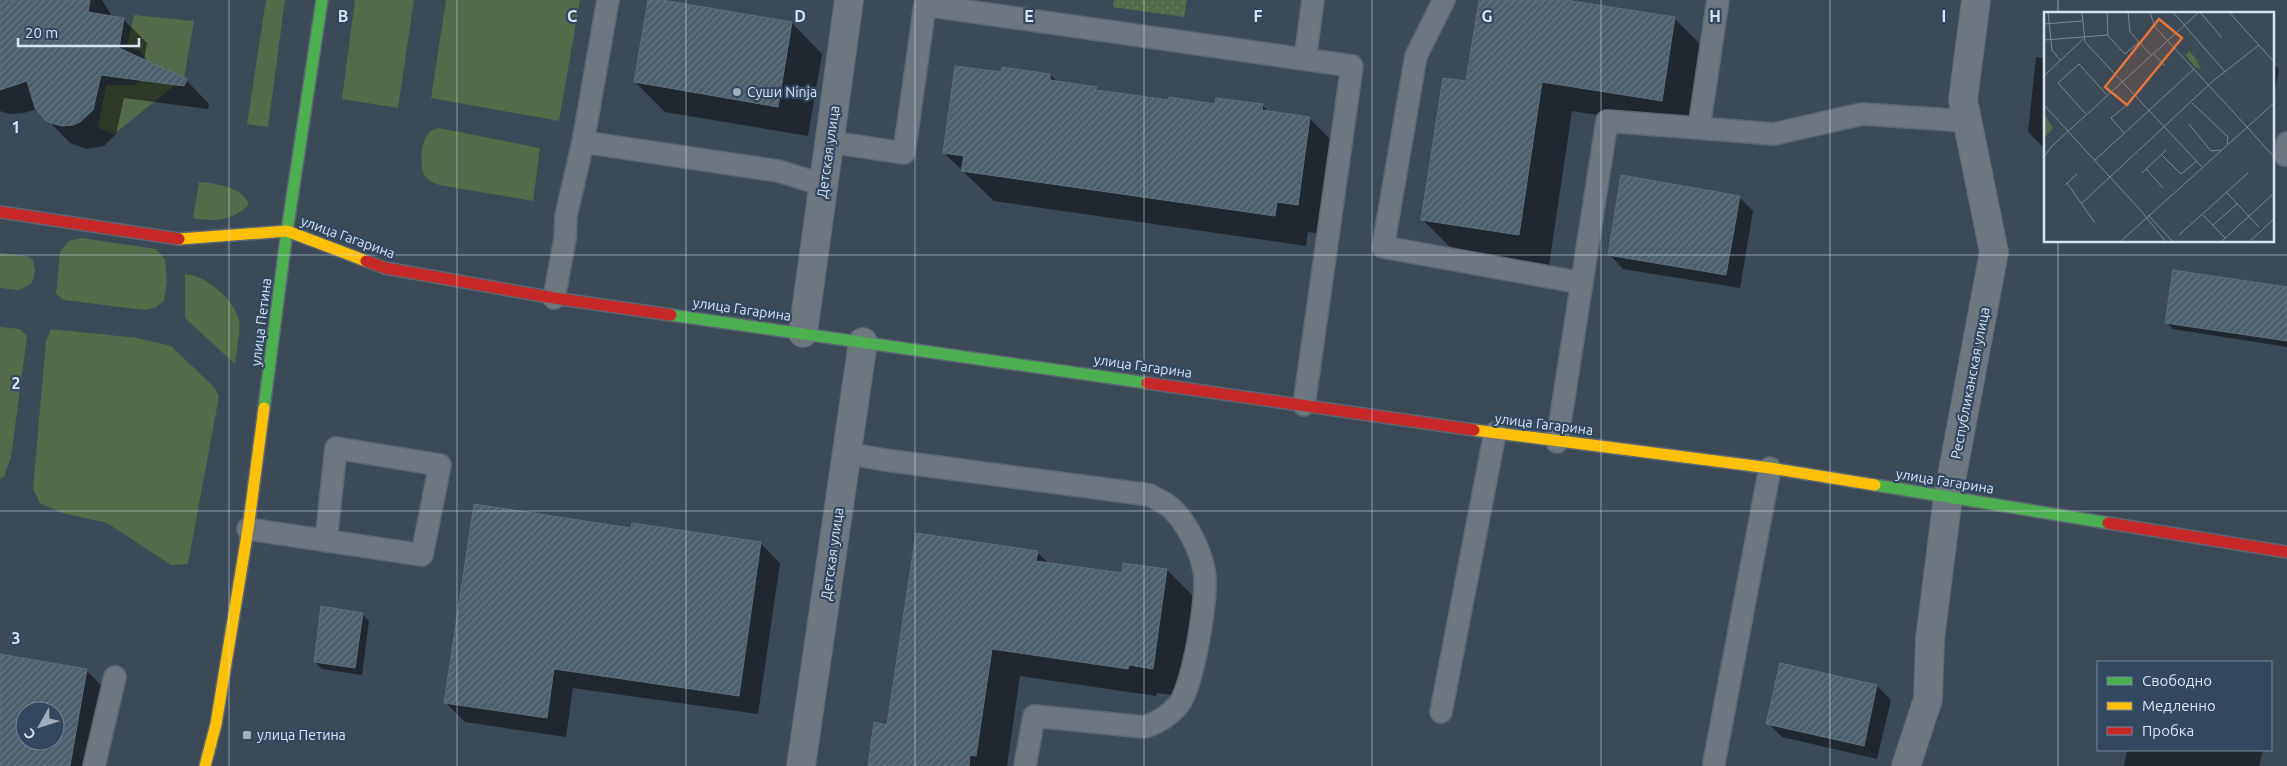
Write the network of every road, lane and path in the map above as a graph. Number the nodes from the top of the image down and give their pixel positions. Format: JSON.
{"nodes":[{"id":1,"x":322,"y":0,"type":"edge"},
{"id":2,"x":608,"y":0,"type":"edge"},
{"id":3,"x":849,"y":0,"type":"edge"},
{"id":4,"x":1313,"y":0,"type":"edge"},
{"id":5,"x":1444,"y":0,"type":"edge"},
{"id":6,"x":1718,"y":0,"type":"edge"},
{"id":7,"x":1976,"y":0,"type":"edge"},
{"id":8,"x":925,"y":3,"type":"edge"},
{"id":9,"x":1305,"y":59,"type":"junction"},
{"id":10,"x":1967,"y":122,"type":"junction"},
{"id":11,"x":1699,"y":128,"type":"junction"},
{"id":12,"x":583,"y":142,"type":"junction"},
{"id":13,"x":830,"y":142,"type":"junction"},
{"id":14,"x":2287,"y":143,"type":"edge"},
{"id":15,"x":2287,"y":155,"type":"edge"},
{"id":16,"x":824,"y":185,"type":"junction"},
{"id":17,"x":0,"y":212,"type":"edge"},
{"id":18,"x":287,"y":231,"type":"junction"},
{"id":19,"x":1582,"y":283,"type":"junction"},
{"id":20,"x":554,"y":298,"type":"junction"},
{"id":21,"x":803,"y":333,"type":"junction"},
{"id":22,"x":863,"y":342,"type":"junction"},
{"id":23,"x":1304,"y":406,"type":"junction"},
{"id":24,"x":1495,"y":433,"type":"junction"},
{"id":25,"x":1557,"y":442,"type":"junction"},
{"id":26,"x":846,"y":453,"type":"junction"},
{"id":27,"x":1770,"y":468,"type":"junction"},
{"id":28,"x":1948,"y":497,"type":"junction"},
{"id":29,"x":248,"y":529,"type":"junction"},
{"id":30,"x":326,"y":541,"type":"junction"},
{"id":31,"x":2287,"y":552,"type":"edge"},
{"id":32,"x":116,"y":677,"type":"dead end"},
{"id":33,"x":1441,"y":712,"type":"dead end"},
{"id":34,"x":1714,"y":762,"type":"dead end"},
{"id":35,"x":94,"y":766,"type":"edge"},
{"id":36,"x":205,"y":766,"type":"edge"},
{"id":37,"x":801,"y":766,"type":"edge"},
{"id":38,"x":1024,"y":766,"type":"edge"},
{"id":39,"x":1906,"y":766,"type":"edge"}],
"edges":[{"from":1,"to":18,"type":"street","name":"улица Петина"},
{"from":2,"to":12,"type":"lane"},
{"from":3,"to":13,"type":"street","name":"Детская улица"},
{"from":4,"to":9,"type":"lane"},
{"from":5,"to":19,"type":"lane"},
{"from":6,"to":11,"type":"lane"},
{"from":7,"to":10,"type":"street","name":"Республиканская улица"},
{"from":8,"to":9,"type":"lane"},
{"from":8,"to":13,"type":"lane"},
{"from":9,"to":23,"type":"lane"},
{"from":10,"to":11,"type":"lane"},
{"from":10,"to":28,"type":"street","name":"Республиканская улица"},
{"from":11,"to":19,"type":"lane"},
{"from":12,"to":16,"type":"lane"},
{"from":12,"to":20,"type":"lane"},
{"from":13,"to":16,"type":"street","name":"Детская улица"},
{"from":14,"to":15,"type":"lane"},
{"from":16,"to":21,"type":"street","name":"Детская улица"},
{"from":17,"to":18,"type":"street","name":"улица Гагарина"},
{"from":18,"to":20,"type":"street","name":"улица Гагарина"},
{"from":18,"to":29,"type":"street","name":"улица Петина"},
{"from":19,"to":25,"type":"lane"},
{"from":20,"to":21,"type":"street","name":"улица Гагарина"},
{"from":21,"to":22,"type":"street","name":"улица Гагарина"},
{"from":22,"to":23,"type":"street","name":"улица Гагарина"},
{"from":22,"to":26,"type":"street","name":"Детская улица"},
{"from":23,"to":24,"type":"street","name":"улица Гагарина"},
{"from":24,"to":25,"type":"street","name":"улица Гагарина"},
{"from":24,"to":33,"type":"lane"},
{"from":25,"to":27,"type":"street","name":"улица Гагарина"},
{"from":26,"to":37,"type":"street","name":"Детская улица"},
{"from":26,"to":38,"type":"lane"},
{"from":27,"to":28,"type":"street","name":"улица Гагарина"},
{"from":27,"to":34,"type":"lane"},
{"from":28,"to":31,"type":"street","name":"улица Гагарина"},
{"from":28,"to":39,"type":"street","name":"Республиканская улица"},
{"from":29,"to":30,"type":"lane"},
{"from":29,"to":36,"type":"street","name":"улица Петина"},
{"from":30,"to":30,"type":"lane"},
{"from":32,"to":35,"type":"lane"}]}
